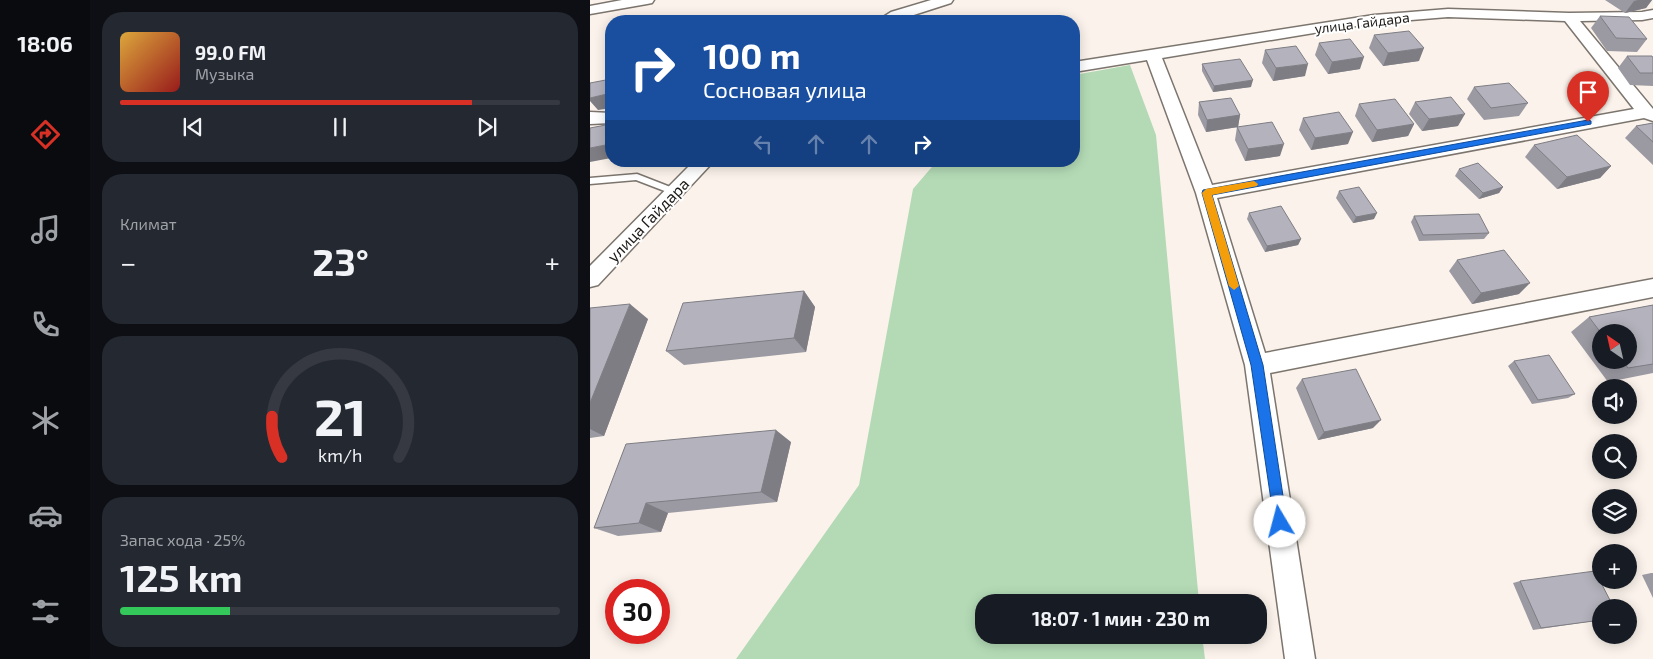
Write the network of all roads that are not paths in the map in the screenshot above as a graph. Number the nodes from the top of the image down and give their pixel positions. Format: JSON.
{"nodes":[{"id":1,"x":647,"y":0,"type":"edge"},
{"id":2,"x":946,"y":0,"type":"edge"},
{"id":3,"x":1439,"y":0,"type":"edge"},
{"id":4,"x":1573,"y":0,"type":"edge"},
{"id":5,"x":590,"y":10,"type":"edge"},
{"id":6,"x":1448,"y":13,"type":"junction"},
{"id":7,"x":1653,"y":14,"type":"edge"},
{"id":8,"x":902,"y":15,"type":"edge"},
{"id":9,"x":1569,"y":17,"type":"junction"},
{"id":10,"x":1593,"y":17,"type":"junction"},
{"id":11,"x":1153,"y":55,"type":"junction"},
{"id":12,"x":1080,"y":66,"type":"edge"},
{"id":13,"x":1649,"y":114,"type":"edge"},
{"id":14,"x":590,"y":118,"type":"edge"},
{"id":15,"x":605,"y":118,"type":"edge"},
{"id":16,"x":699,"y":167,"type":"edge"},
{"id":17,"x":590,"y":181,"type":"edge"},
{"id":18,"x":675,"y":192,"type":"junction"},
{"id":19,"x":1206,"y":193,"type":"junction"},
{"id":20,"x":590,"y":279,"type":"edge"},
{"id":21,"x":1653,"y":288,"type":"edge"},
{"id":22,"x":1257,"y":365,"type":"junction"},
{"id":23,"x":1300,"y":659,"type":"edge"}],
"edges":[{"from":1,"to":5,"type":"street"},
{"from":2,"to":8,"type":"street"},
{"from":3,"to":6,"type":"street"},
{"from":4,"to":10,"type":"street"},
{"from":6,"to":9,"type":"street","name":"улица Гайдара"},
{"from":6,"to":11,"type":"street","name":"улица Гайдара"},
{"from":7,"to":10,"type":"street","name":"улица Гайдара"},
{"from":9,"to":10,"type":"street","name":"улица Гайдара"},
{"from":9,"to":13,"type":"street"},
{"from":11,"to":12,"type":"street","name":"улица Гайдара"},
{"from":11,"to":19,"type":"street"},
{"from":13,"to":19,"type":"street"},
{"from":14,"to":15,"type":"street"},
{"from":16,"to":18,"type":"street","name":"улица Гайдара"},
{"from":17,"to":18,"type":"lane"},
{"from":18,"to":20,"type":"street","name":"улица Гайдара"},
{"from":19,"to":22,"type":"street"},
{"from":21,"to":22,"type":"street"},
{"from":22,"to":23,"type":"street"}]}
